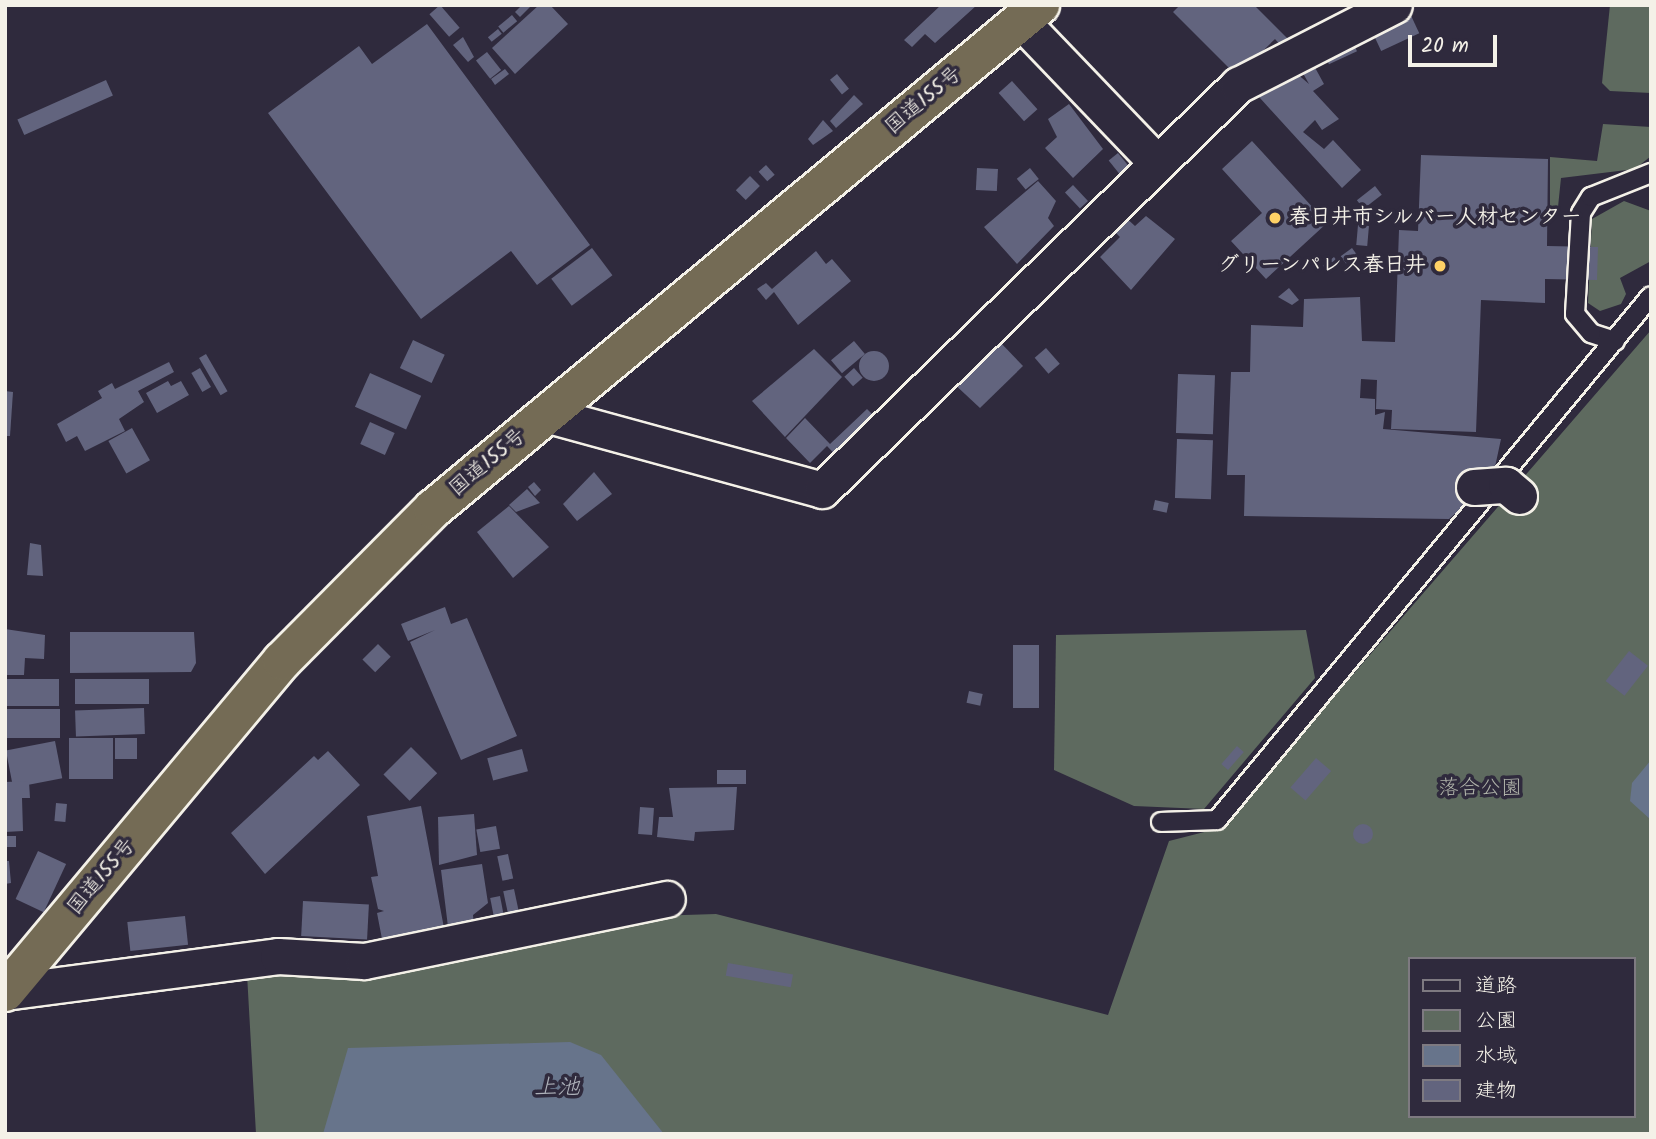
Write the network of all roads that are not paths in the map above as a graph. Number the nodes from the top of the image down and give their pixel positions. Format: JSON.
{"nodes":[{"id":1,"x":1394,"y":5,"type":"edge"},
{"id":2,"x":1030,"y":13,"type":"edge"},
{"id":3,"x":1157,"y":163,"type":"junction"},
{"id":4,"x":1651,"y":173,"type":"edge"},
{"id":5,"x":1651,"y":296,"type":"edge"},
{"id":6,"x":1615,"y":341,"type":"junction"},
{"id":7,"x":545,"y":414,"type":"junction"},
{"id":8,"x":1474,"y":487,"type":"dead end"},
{"id":9,"x":1519,"y":496,"type":"dead end"},
{"id":10,"x":1161,"y":822,"type":"dead end"},
{"id":11,"x":667,"y":899,"type":"dead end"},
{"id":12,"x":5,"y":992,"type":"edge"}],
"edges":[{"from":1,"to":3,"type":"street"},
{"from":2,"to":3,"type":"street"},
{"from":2,"to":7,"type":"highway","name":"国道155号"},
{"from":3,"to":7,"type":"street"},
{"from":4,"to":6,"type":"lane"},
{"from":5,"to":6,"type":"lane"},
{"from":6,"to":10,"type":"lane"},
{"from":7,"to":12,"type":"highway","name":"国道155号"},
{"from":8,"to":9,"type":"street","bridge":true},
{"from":11,"to":12,"type":"street"}]}
